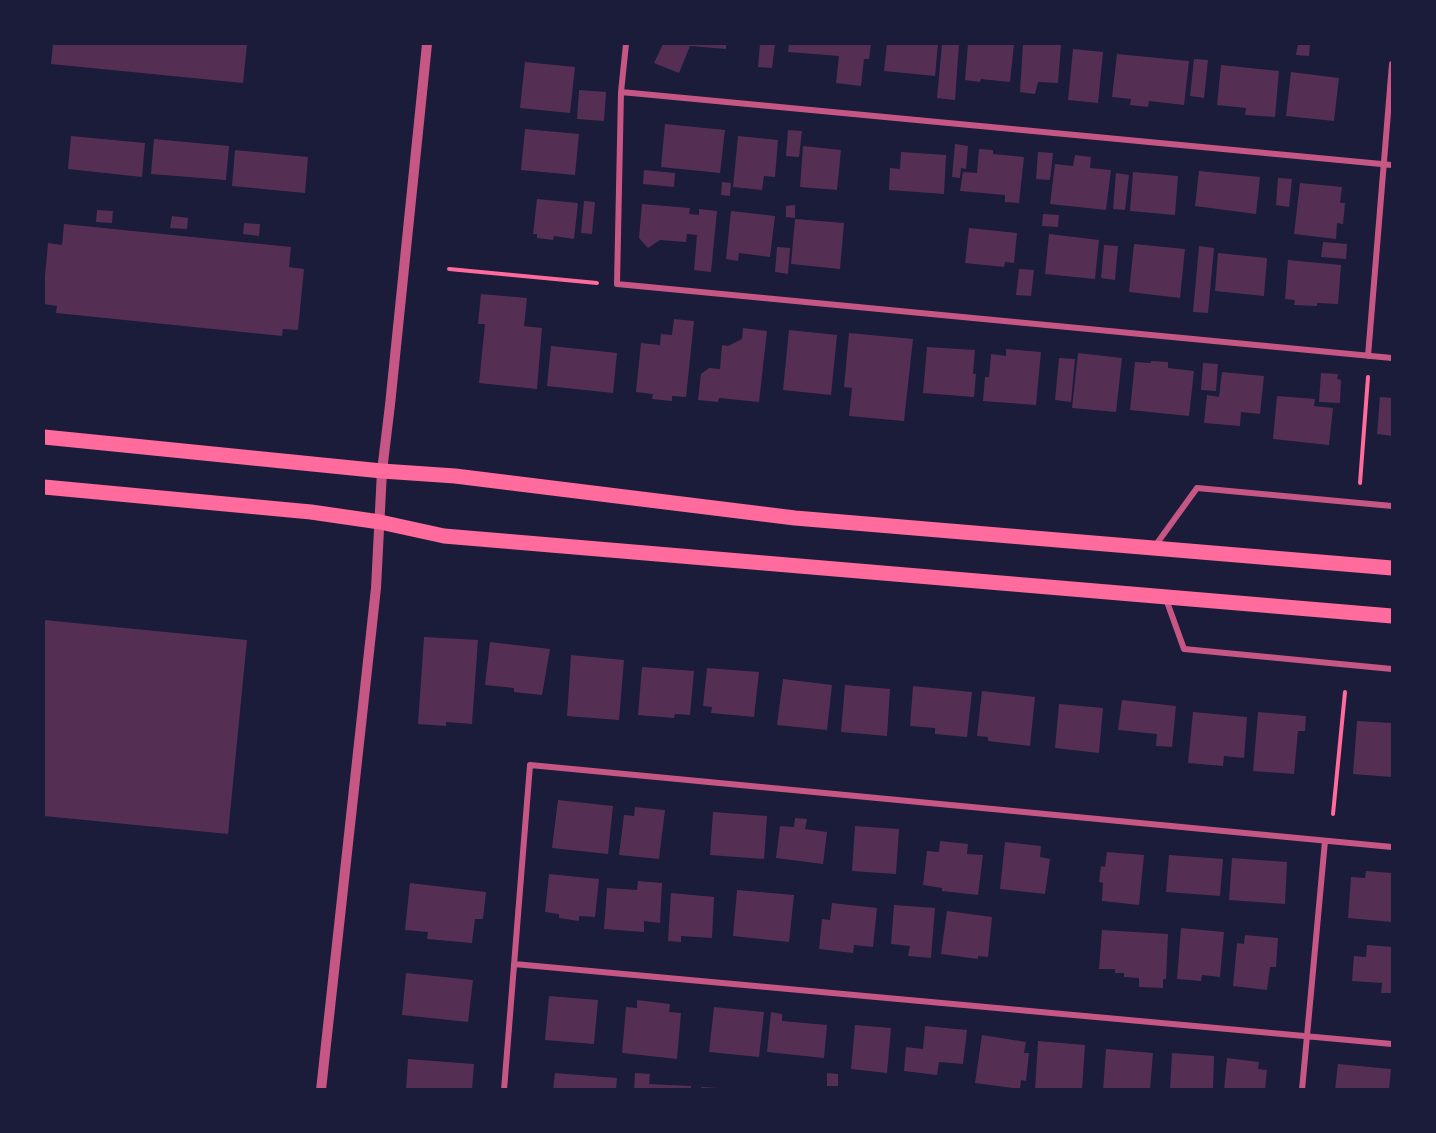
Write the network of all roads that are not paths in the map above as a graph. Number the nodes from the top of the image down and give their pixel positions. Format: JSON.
{"nodes":[{"id":1,"x":427,"y":44,"type":"edge"},
{"id":2,"x":626,"y":44,"type":"edge"},
{"id":3,"x":1392,"y":64,"type":"edge"},
{"id":4,"x":621,"y":92,"type":"junction"},
{"id":5,"x":1385,"y":164,"type":"junction"},
{"id":6,"x":1392,"y":165,"type":"edge"},
{"id":7,"x":1368,"y":356,"type":"junction"},
{"id":8,"x":1392,"y":358,"type":"edge"},
{"id":9,"x":44,"y":437,"type":"edge"},
{"id":10,"x":382,"y":471,"type":"junction"},
{"id":11,"x":44,"y":487,"type":"edge"},
{"id":12,"x":1392,"y":506,"type":"edge"},
{"id":13,"x":380,"y":522,"type":"junction"},
{"id":14,"x":1153,"y":549,"type":"junction"},
{"id":15,"x":1392,"y":568,"type":"edge"},
{"id":16,"x":1165,"y":596,"type":"junction"},
{"id":17,"x":1392,"y":616,"type":"edge"},
{"id":18,"x":1392,"y":669,"type":"edge"},
{"id":19,"x":1324,"y":841,"type":"junction"},
{"id":20,"x":1392,"y":847,"type":"edge"},
{"id":21,"x":514,"y":964,"type":"junction"},
{"id":22,"x":1307,"y":1035,"type":"junction"},
{"id":23,"x":1392,"y":1044,"type":"edge"},
{"id":24,"x":321,"y":1089,"type":"edge"},
{"id":25,"x":504,"y":1089,"type":"edge"},
{"id":26,"x":1302,"y":1089,"type":"edge"}],
"edges":[{"from":1,"to":10,"type":"street"},
{"from":2,"to":4,"type":"street"},
{"from":3,"to":5,"type":"street"},
{"from":4,"to":5,"type":"street"},
{"from":4,"to":7,"type":"street"},
{"from":5,"to":6,"type":"street"},
{"from":5,"to":7,"type":"street"},
{"from":7,"to":8,"type":"street"},
{"from":9,"to":10,"type":"main road"},
{"from":10,"to":13,"type":"street"},
{"from":10,"to":14,"type":"main road"},
{"from":11,"to":13,"type":"main road"},
{"from":12,"to":14,"type":"street"},
{"from":13,"to":16,"type":"main road"},
{"from":13,"to":24,"type":"street"},
{"from":14,"to":15,"type":"main road"},
{"from":16,"to":17,"type":"main road"},
{"from":16,"to":18,"type":"street"},
{"from":19,"to":20,"type":"street"},
{"from":19,"to":21,"type":"street"},
{"from":19,"to":22,"type":"street"},
{"from":21,"to":22,"type":"street"},
{"from":21,"to":25,"type":"street"},
{"from":22,"to":23,"type":"street"},
{"from":22,"to":26,"type":"street"}]}
